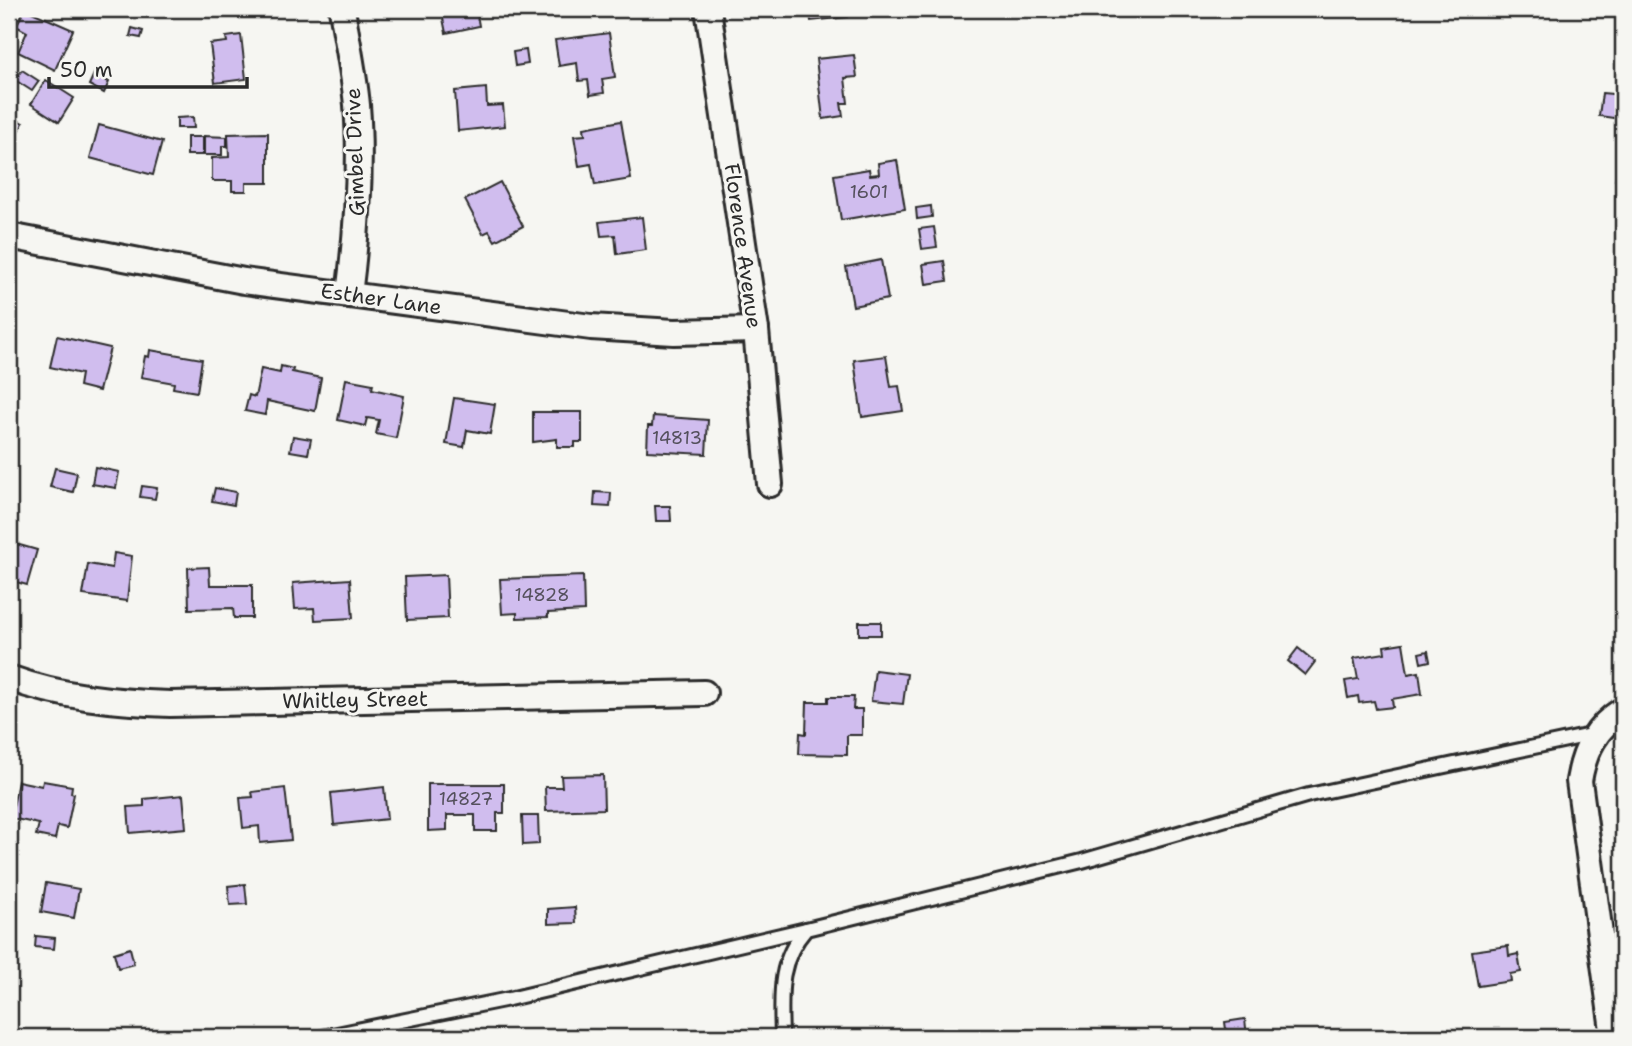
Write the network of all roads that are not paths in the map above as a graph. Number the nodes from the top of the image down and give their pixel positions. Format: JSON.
{"nodes":[{"id":1,"x":342,"y":9,"type":"edge"},
{"id":2,"x":708,"y":9,"type":"edge"},
{"id":3,"x":9,"y":236,"type":"edge"},
{"id":4,"x":349,"y":295,"type":"junction"},
{"id":5,"x":756,"y":330,"type":"junction"},
{"id":6,"x":770,"y":484,"type":"dead end"},
{"id":7,"x":9,"y":678,"type":"edge"},
{"id":8,"x":704,"y":693,"type":"dead end"},
{"id":9,"x":1623,"y":710,"type":"edge"},
{"id":10,"x":1595,"y":734,"type":"junction"},
{"id":11,"x":806,"y":929,"type":"junction"},
{"id":12,"x":322,"y":1037,"type":"edge"},
{"id":13,"x":782,"y":1037,"type":"edge"},
{"id":14,"x":1614,"y":1037,"type":"edge"}],
"edges":[{"from":1,"to":4,"type":"street","name":"Gimbel Drive"},
{"from":2,"to":5,"type":"street","name":"Florence Avenue"},
{"from":3,"to":4,"type":"street","name":"Esther Lane"},
{"from":4,"to":5,"type":"street","name":"Esther Lane"},
{"from":5,"to":6,"type":"street","name":"Florence Avenue"},
{"from":7,"to":8,"type":"street","name":"Whitley Street"},
{"from":9,"to":10,"type":"street"},
{"from":10,"to":11,"type":"lane"},
{"from":10,"to":14,"type":"street"},
{"from":11,"to":12,"type":"lane"},
{"from":11,"to":13,"type":"lane"}]}
